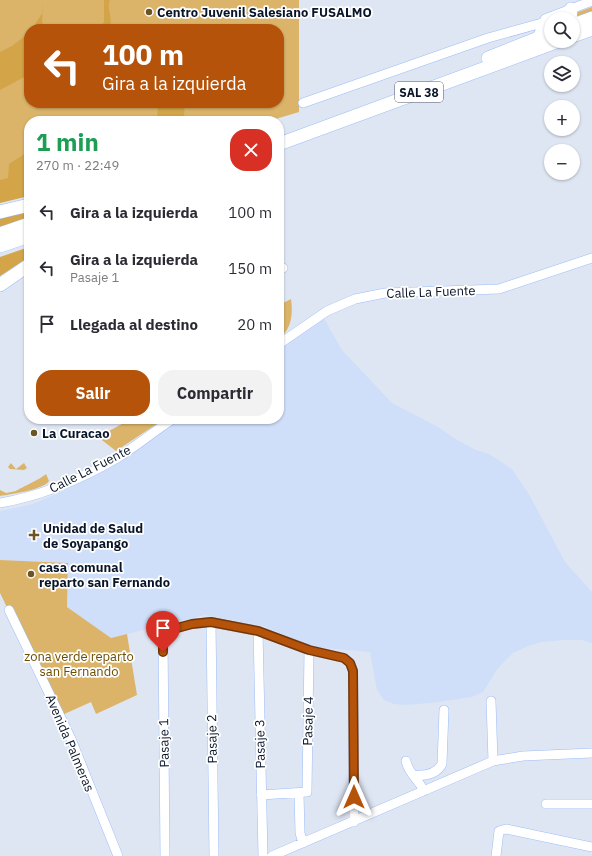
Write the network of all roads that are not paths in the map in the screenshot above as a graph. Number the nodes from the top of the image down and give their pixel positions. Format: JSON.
{"nodes":[{"id":1,"x":592,"y":1,"type":"edge"},
{"id":2,"x":573,"y":12,"type":"edge"},
{"id":3,"x":592,"y":18,"type":"edge"},
{"id":4,"x":544,"y":20,"type":"edge"},
{"id":5,"x":580,"y":22,"type":"edge"},
{"id":6,"x":542,"y":23,"type":"junction"},
{"id":7,"x":592,"y":29,"type":"edge"},
{"id":8,"x":580,"y":33,"type":"edge"},
{"id":9,"x":544,"y":36,"type":"edge"},
{"id":10,"x":537,"y":38,"type":"junction"},
{"id":11,"x":544,"y":47,"type":"edge"},
{"id":12,"x":303,"y":104,"type":"dead end"},
{"id":13,"x":284,"y":134,"type":"edge"},
{"id":14,"x":284,"y":142,"type":"edge"},
{"id":15,"x":24,"y":206,"type":"edge"},
{"id":16,"x":0,"y":212,"type":"edge"},
{"id":17,"x":24,"y":226,"type":"edge"},
{"id":18,"x":0,"y":234,"type":"edge"},
{"id":19,"x":24,"y":238,"type":"edge"},
{"id":20,"x":0,"y":246,"type":"edge"},
{"id":21,"x":592,"y":258,"type":"edge"},
{"id":22,"x":24,"y":268,"type":"edge"},
{"id":23,"x":0,"y":285,"type":"edge"},
{"id":24,"x":284,"y":341,"type":"edge"},
{"id":25,"x":166,"y":424,"type":"edge"},
{"id":26,"x":0,"y":503,"type":"edge"},
{"id":27,"x":9,"y":610,"type":"dead end"},
{"id":28,"x":211,"y":622,"type":"junction"},
{"id":29,"x":258,"y":631,"type":"junction"},
{"id":30,"x":309,"y":650,"type":"junction"},
{"id":31,"x":491,"y":702,"type":"dead end"},
{"id":32,"x":444,"y":710,"type":"dead end"},
{"id":33,"x":592,"y":753,"type":"edge"},
{"id":34,"x":406,"y":761,"type":"dead end"},
{"id":35,"x":493,"y":761,"type":"junction"},
{"id":36,"x":413,"y":775,"type":"junction"},
{"id":37,"x":424,"y":791,"type":"junction"},
{"id":38,"x":303,"y":793,"type":"junction"},
{"id":39,"x":261,"y":795,"type":"junction"},
{"id":40,"x":546,"y":804,"type":"dead end"},
{"id":41,"x":592,"y":804,"type":"edge"},
{"id":42,"x":354,"y":822,"type":"junction"},
{"id":43,"x":303,"y":843,"type":"junction"},
{"id":44,"x":592,"y":847,"type":"edge"},
{"id":45,"x":118,"y":856,"type":"edge"},
{"id":46,"x":165,"y":856,"type":"edge"},
{"id":47,"x":214,"y":856,"type":"edge"},
{"id":48,"x":263,"y":856,"type":"edge"},
{"id":49,"x":272,"y":856,"type":"edge"},
{"id":50,"x":496,"y":856,"type":"edge"}],
"edges":[{"from":1,"to":2,"type":"street"},
{"from":3,"to":5,"type":"highway"},
{"from":4,"to":6,"type":"street"},
{"from":6,"to":10,"type":"street"},
{"from":6,"to":12,"type":"street"},
{"from":7,"to":8,"type":"highway"},
{"from":9,"to":10,"type":"highway","number":"SAL 38"},
{"from":10,"to":13,"type":"highway","number":"SAL 38"},
{"from":11,"to":14,"type":"highway","number":"SAL 38"},
{"from":15,"to":16,"type":"highway"},
{"from":17,"to":18,"type":"highway"},
{"from":19,"to":20,"type":"highway"},
{"from":21,"to":24,"type":"street","name":"Calle La Fuente"},
{"from":22,"to":23,"type":"highway"},
{"from":25,"to":26,"type":"street","name":"Calle La Fuente"},
{"from":27,"to":45,"type":"street","name":"Avenida Palmeras"},
{"from":28,"to":29,"type":"street"},
{"from":28,"to":46,"type":"street","name":"Pasaje 1"},
{"from":28,"to":47,"type":"street","name":"Pasaje 2"},
{"from":29,"to":30,"type":"street"},
{"from":29,"to":39,"type":"street","name":"Pasaje 3"},
{"from":30,"to":38,"type":"street","name":"Pasaje 4"},
{"from":30,"to":42,"type":"street"},
{"from":31,"to":35,"type":"street"},
{"from":32,"to":36,"type":"street"},
{"from":33,"to":35,"type":"street"},
{"from":34,"to":36,"type":"street"},
{"from":35,"to":37,"type":"street"},
{"from":36,"to":37,"type":"street"},
{"from":37,"to":42,"type":"street"},
{"from":38,"to":39,"type":"street"},
{"from":38,"to":43,"type":"street","name":"Pasaje 4"},
{"from":39,"to":48,"type":"street","name":"Pasaje 3"},
{"from":40,"to":41,"type":"street"},
{"from":42,"to":43,"type":"street"},
{"from":43,"to":49,"type":"street"},
{"from":44,"to":50,"type":"street"}]}
